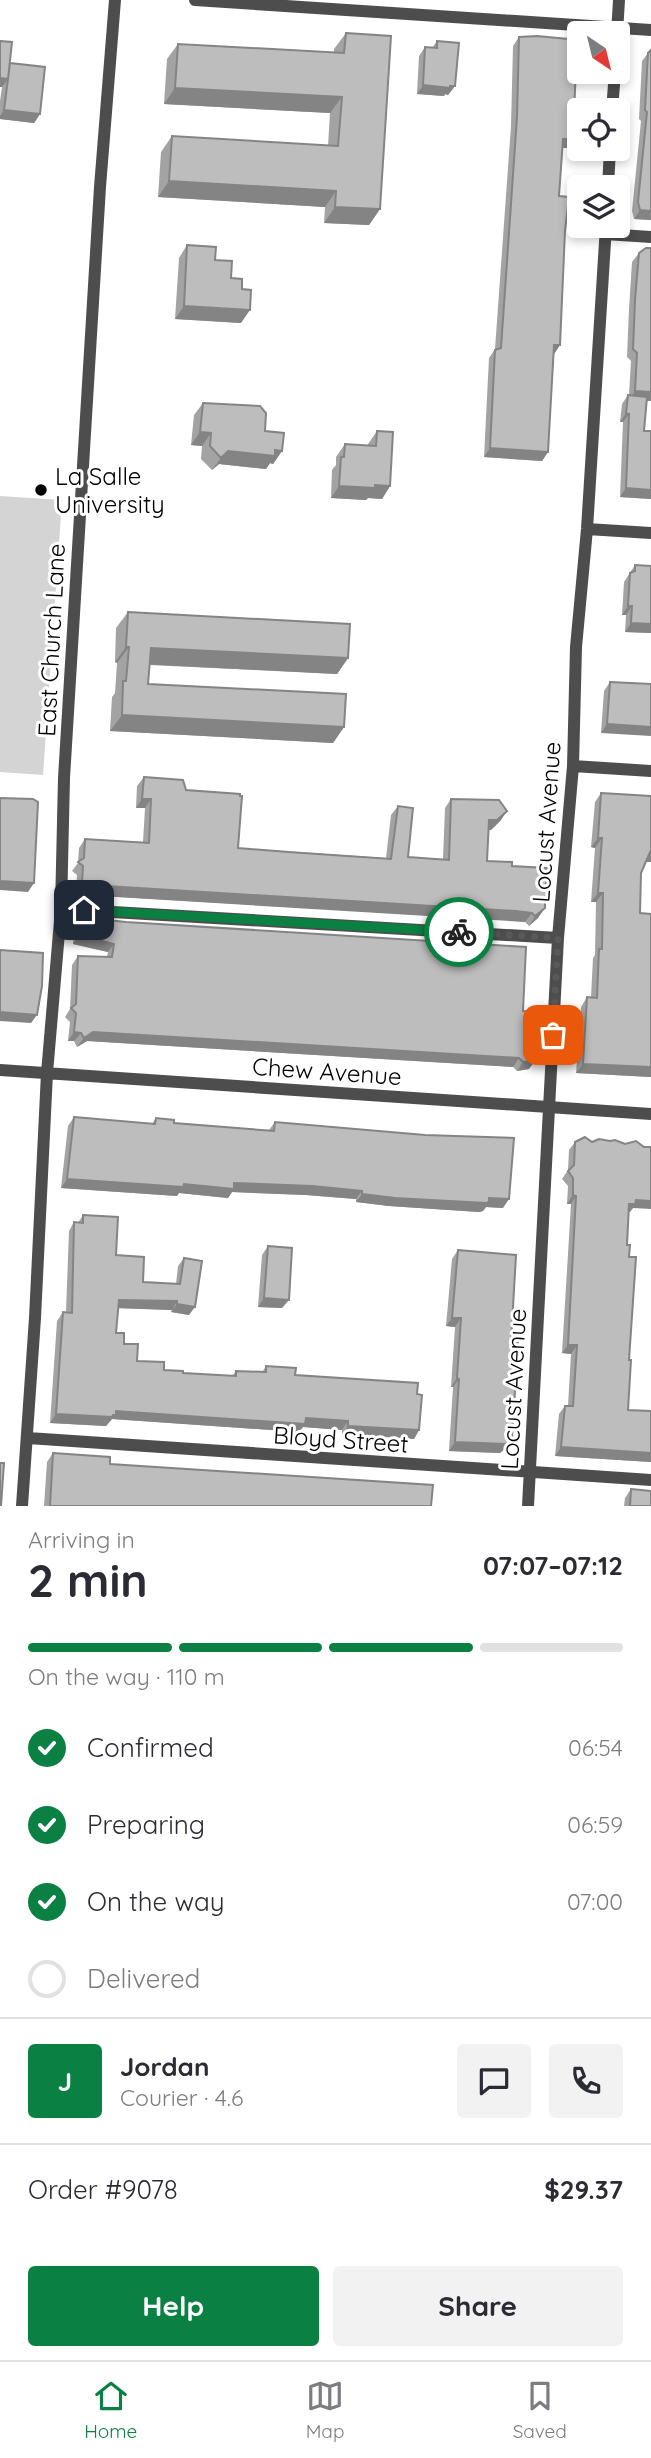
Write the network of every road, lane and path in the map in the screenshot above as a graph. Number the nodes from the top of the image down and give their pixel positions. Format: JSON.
{"nodes":[{"id":1,"x":115,"y":0,"type":"edge"},
{"id":2,"x":195,"y":0,"type":"edge"},
{"id":3,"x":619,"y":0,"type":"edge"},
{"id":4,"x":618,"y":21,"type":"edge"},
{"id":5,"x":567,"y":26,"type":"edge"},
{"id":6,"x":630,"y":30,"type":"edge"},
{"id":7,"x":651,"y":30,"type":"edge"},
{"id":8,"x":630,"y":234,"type":"edge"},
{"id":9,"x":651,"y":237,"type":"edge"},
{"id":10,"x":605,"y":238,"type":"edge"},
{"id":11,"x":587,"y":529,"type":"junction"},
{"id":12,"x":651,"y":533,"type":"edge"},
{"id":13,"x":573,"y":766,"type":"junction"},
{"id":14,"x":651,"y":771,"type":"edge"},
{"id":15,"x":61,"y":909,"type":"junction"},
{"id":16,"x":558,"y":938,"type":"junction"},
{"id":17,"x":0,"y":1070,"type":"edge"},
{"id":18,"x":47,"y":1073,"type":"junction"},
{"id":19,"x":549,"y":1107,"type":"junction"},
{"id":20,"x":651,"y":1114,"type":"edge"},
{"id":21,"x":28,"y":1438,"type":"junction"},
{"id":22,"x":530,"y":1473,"type":"junction"},
{"id":23,"x":651,"y":1480,"type":"edge"},
{"id":24,"x":22,"y":1506,"type":"edge"},
{"id":25,"x":528,"y":1506,"type":"edge"}],
"edges":[{"from":1,"to":15,"type":"street","name":"East Church Lane"},
{"from":2,"to":5,"type":"street"},
{"from":3,"to":4,"type":"street"},
{"from":6,"to":7,"type":"street"},
{"from":8,"to":9,"type":"street"},
{"from":10,"to":11,"type":"street","name":"Locust Avenue"},
{"from":11,"to":12,"type":"street"},
{"from":11,"to":13,"type":"street","name":"Locust Avenue"},
{"from":13,"to":14,"type":"street"},
{"from":13,"to":16,"type":"street","name":"Locust Avenue"},
{"from":15,"to":16,"type":"street"},
{"from":15,"to":18,"type":"street","name":"East Church Lane"},
{"from":16,"to":19,"type":"street","name":"Locust Avenue"},
{"from":17,"to":18,"type":"street","name":"Chew Avenue"},
{"from":18,"to":19,"type":"street","name":"Chew Avenue"},
{"from":18,"to":21,"type":"street","name":"East Church Lane"},
{"from":19,"to":20,"type":"street","name":"Chew Avenue"},
{"from":19,"to":22,"type":"street","name":"Locust Avenue"},
{"from":21,"to":22,"type":"street","name":"Bloyd Street"},
{"from":21,"to":24,"type":"street","name":"East Church Lane"},
{"from":22,"to":23,"type":"street","name":"Bloyd Street"},
{"from":22,"to":25,"type":"street","name":"Locust Avenue"}]}
